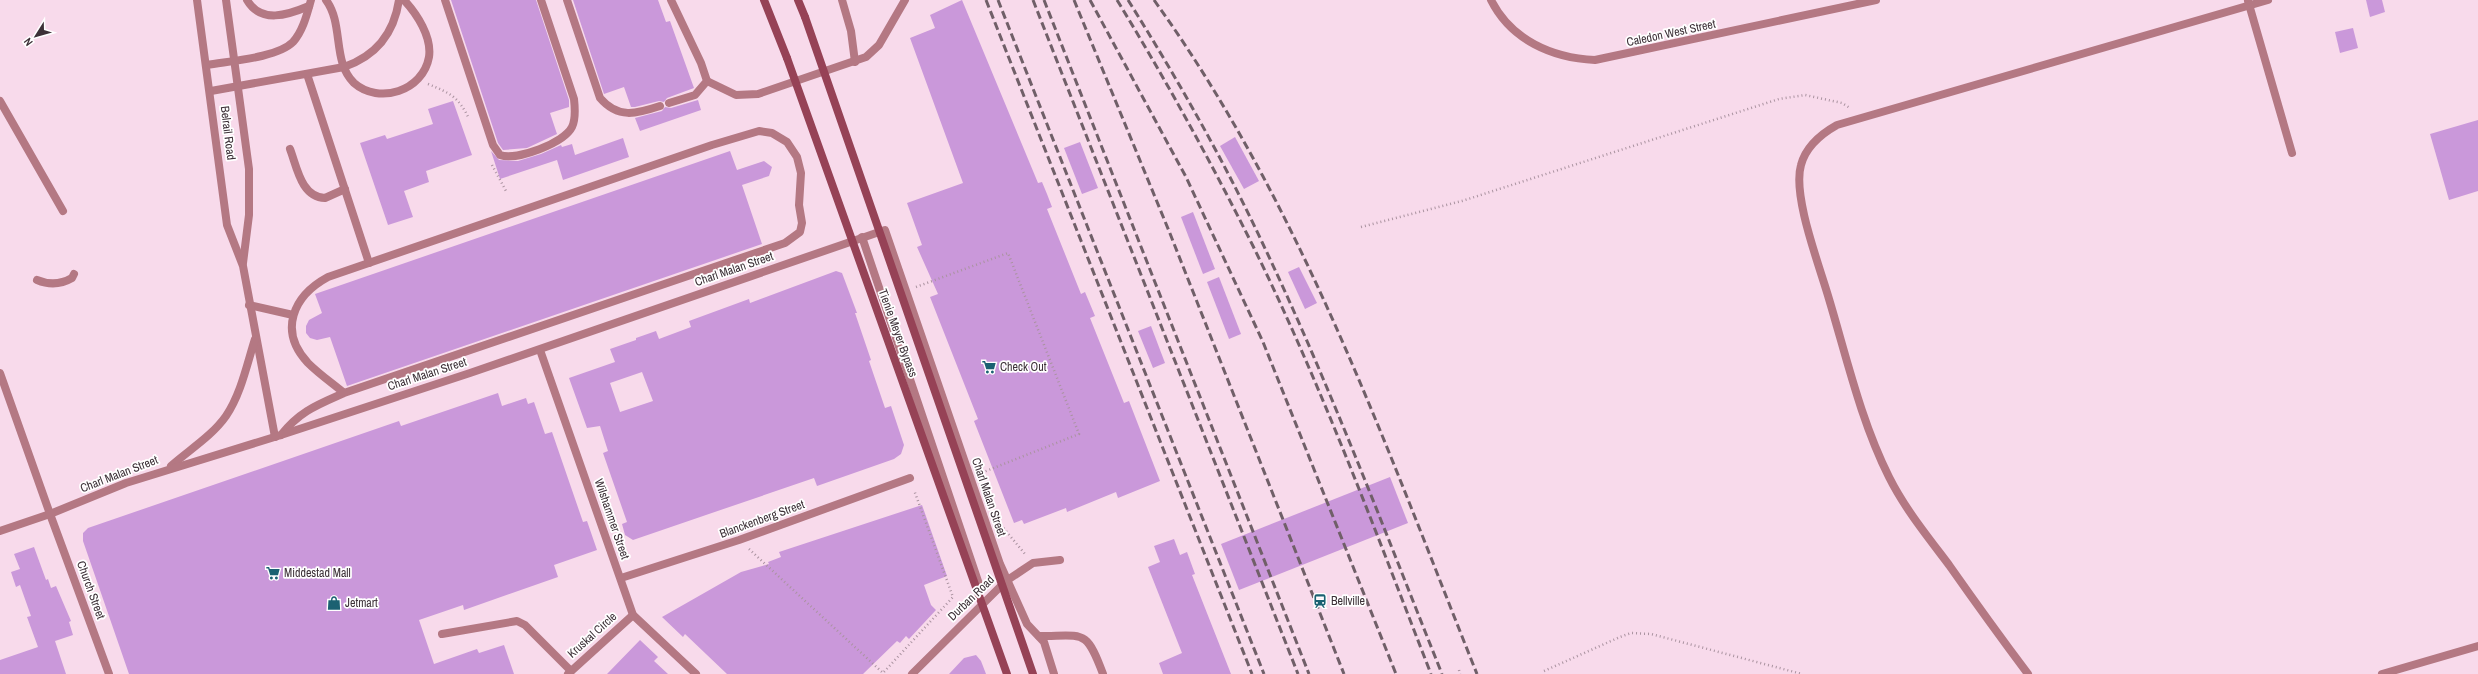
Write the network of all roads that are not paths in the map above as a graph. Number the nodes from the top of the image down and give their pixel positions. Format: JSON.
{"nodes":[{"id":1,"x":197,"y":0,"type":"edge"},
{"id":2,"x":226,"y":0,"type":"edge"},
{"id":3,"x":247,"y":0,"type":"edge"},
{"id":4,"x":326,"y":0,"type":"edge"},
{"id":5,"x":399,"y":0,"type":"edge"},
{"id":6,"x":404,"y":0,"type":"edge"},
{"id":7,"x":445,"y":0,"type":"edge"},
{"id":8,"x":541,"y":0,"type":"edge"},
{"id":9,"x":567,"y":0,"type":"edge"},
{"id":10,"x":671,"y":0,"type":"edge"},
{"id":11,"x":764,"y":0,"type":"edge"},
{"id":12,"x":798,"y":0,"type":"edge"},
{"id":13,"x":842,"y":0,"type":"edge"},
{"id":14,"x":905,"y":0,"type":"edge"},
{"id":15,"x":1491,"y":0,"type":"edge"},
{"id":16,"x":1876,"y":0,"type":"edge"},
{"id":17,"x":2268,"y":0,"type":"edge"},
{"id":18,"x":310,"y":3,"type":"edge"},
{"id":19,"x":2248,"y":3,"type":"edge"},
{"id":20,"x":233,"y":60,"type":"junction"},
{"id":21,"x":855,"y":62,"type":"junction"},
{"id":22,"x":207,"y":65,"type":"junction"},
{"id":23,"x":344,"y":67,"type":"junction"},
{"id":24,"x":307,"y":74,"type":"junction"},
{"id":25,"x":707,"y":81,"type":"junction"},
{"id":26,"x":237,"y":86,"type":"junction"},
{"id":27,"x":211,"y":91,"type":"junction"},
{"id":28,"x":0,"y":101,"type":"edge"},
{"id":29,"x":669,"y":103,"type":"dead end"},
{"id":30,"x":660,"y":106,"type":"dead end"},
{"id":31,"x":290,"y":149,"type":"dead end"},
{"id":32,"x":2292,"y":153,"type":"dead end"},
{"id":33,"x":345,"y":189,"type":"junction"},
{"id":34,"x":63,"y":211,"type":"dead end"},
{"id":35,"x":862,"y":237,"type":"junction"},
{"id":36,"x":370,"y":263,"type":"junction"},
{"id":37,"x":243,"y":266,"type":"junction"},
{"id":38,"x":74,"y":274,"type":"dead end"},
{"id":39,"x":37,"y":280,"type":"dead end"},
{"id":40,"x":249,"y":305,"type":"junction"},
{"id":41,"x":293,"y":315,"type":"junction"},
{"id":42,"x":255,"y":338,"type":"junction"},
{"id":43,"x":540,"y":350,"type":"junction"},
{"id":44,"x":0,"y":373,"type":"edge"},
{"id":45,"x":344,"y":393,"type":"junction"},
{"id":46,"x":278,"y":436,"type":"junction"},
{"id":47,"x":168,"y":469,"type":"junction"},
{"id":48,"x":910,"y":478,"type":"road end"},
{"id":49,"x":50,"y":514,"type":"junction"},
{"id":50,"x":0,"y":532,"type":"edge"},
{"id":51,"x":1060,"y":560,"type":"dead end"},
{"id":52,"x":620,"y":578,"type":"junction"},
{"id":53,"x":1006,"y":580,"type":"junction"},
{"id":54,"x":984,"y":601,"type":"junction"},
{"id":55,"x":633,"y":615,"type":"junction"},
{"id":56,"x":442,"y":634,"type":"dead end"},
{"id":57,"x":1039,"y":636,"type":"junction"},
{"id":58,"x":2478,"y":646,"type":"edge"},
{"id":59,"x":570,"y":672,"type":"edge"},
{"id":60,"x":109,"y":674,"type":"edge"},
{"id":61,"x":696,"y":674,"type":"edge"},
{"id":62,"x":912,"y":674,"type":"edge"},
{"id":63,"x":1009,"y":674,"type":"edge"},
{"id":64,"x":1033,"y":674,"type":"edge"},
{"id":65,"x":1054,"y":674,"type":"edge"},
{"id":66,"x":1103,"y":674,"type":"edge"},
{"id":67,"x":2028,"y":674,"type":"edge"},
{"id":68,"x":2382,"y":674,"type":"edge"}],
"edges":[{"from":1,"to":22,"type":"street","name":"Belrail Road"},
{"from":2,"to":20,"type":"street","name":"Belrail Road"},
{"from":3,"to":18,"type":"street"},
{"from":4,"to":23,"type":"street"},
{"from":5,"to":23,"type":"street"},
{"from":6,"to":23,"type":"street"},
{"from":7,"to":8,"type":"street"},
{"from":9,"to":30,"type":"street"},
{"from":10,"to":25,"type":"street"},
{"from":11,"to":63,"type":"main road","name":"Tienie Meyer Bypass","bridge":true},
{"from":12,"to":64,"type":"main road","name":"Tienie Meyer Bypass","bridge":true},
{"from":13,"to":21,"type":"street"},
{"from":14,"to":21,"type":"street"},
{"from":15,"to":16,"type":"street","name":"Caledon West Street"},
{"from":17,"to":19,"type":"street"},
{"from":18,"to":20,"type":"street"},
{"from":19,"to":32,"type":"street"},
{"from":19,"to":67,"type":"street"},
{"from":20,"to":22,"type":"street"},
{"from":20,"to":26,"type":"street","name":"Belrail Road"},
{"from":21,"to":25,"type":"street"},
{"from":22,"to":27,"type":"street","name":"Belrail Road"},
{"from":23,"to":24,"type":"street"},
{"from":24,"to":26,"type":"street"},
{"from":24,"to":33,"type":"street"},
{"from":25,"to":29,"type":"street"},
{"from":26,"to":27,"type":"street"},
{"from":26,"to":37,"type":"street","name":"Belrail Road"},
{"from":27,"to":37,"type":"street","name":"Belrail Road"},
{"from":28,"to":34,"type":"street"},
{"from":31,"to":33,"type":"street"},
{"from":33,"to":36,"type":"street"},
{"from":35,"to":43,"type":"street","name":"Charl Malan Street"},
{"from":35,"to":53,"type":"street","name":"Charl Malan Street"},
{"from":35,"to":54,"type":"street"},
{"from":36,"to":41,"type":"street"},
{"from":36,"to":45,"type":"street"},
{"from":37,"to":40,"type":"street","name":"Belrail Road"},
{"from":38,"to":39,"type":"street"},
{"from":40,"to":41,"type":"street"},
{"from":40,"to":42,"type":"street","name":"Belrail Road"},
{"from":41,"to":45,"type":"street"},
{"from":42,"to":46,"type":"street","name":"Belrail Road"},
{"from":42,"to":47,"type":"street"},
{"from":43,"to":46,"type":"street","name":"Charl Malan Street"},
{"from":43,"to":52,"type":"street","name":"Wilshammer Street"},
{"from":44,"to":49,"type":"street","name":"Church Street"},
{"from":45,"to":46,"type":"street"},
{"from":46,"to":47,"type":"street","name":"Charl Malan Street"},
{"from":47,"to":49,"type":"street","name":"Charl Malan Street"},
{"from":48,"to":52,"type":"street","name":"Blanckenberg Street"},
{"from":49,"to":50,"type":"street","name":"Charl Malan Street"},
{"from":49,"to":60,"type":"street","name":"Church Street"},
{"from":51,"to":53,"type":"street","name":"Durban Road"},
{"from":52,"to":55,"type":"street","name":"Wilshammer Street"},
{"from":53,"to":54,"type":"street","name":"Durban Road"},
{"from":53,"to":57,"type":"street","name":"Charl Malan Street"},
{"from":54,"to":62,"type":"street","name":"Durban Road"},
{"from":54,"to":63,"type":"street"},
{"from":55,"to":59,"type":"street","name":"Kruskal Circle"},
{"from":55,"to":61,"type":"street","name":"Wilshammer Street"},
{"from":56,"to":59,"type":"street"},
{"from":57,"to":65,"type":"street","name":"Charl Malan Street"},
{"from":57,"to":66,"type":"street"},
{"from":58,"to":68,"type":"street"}]}
